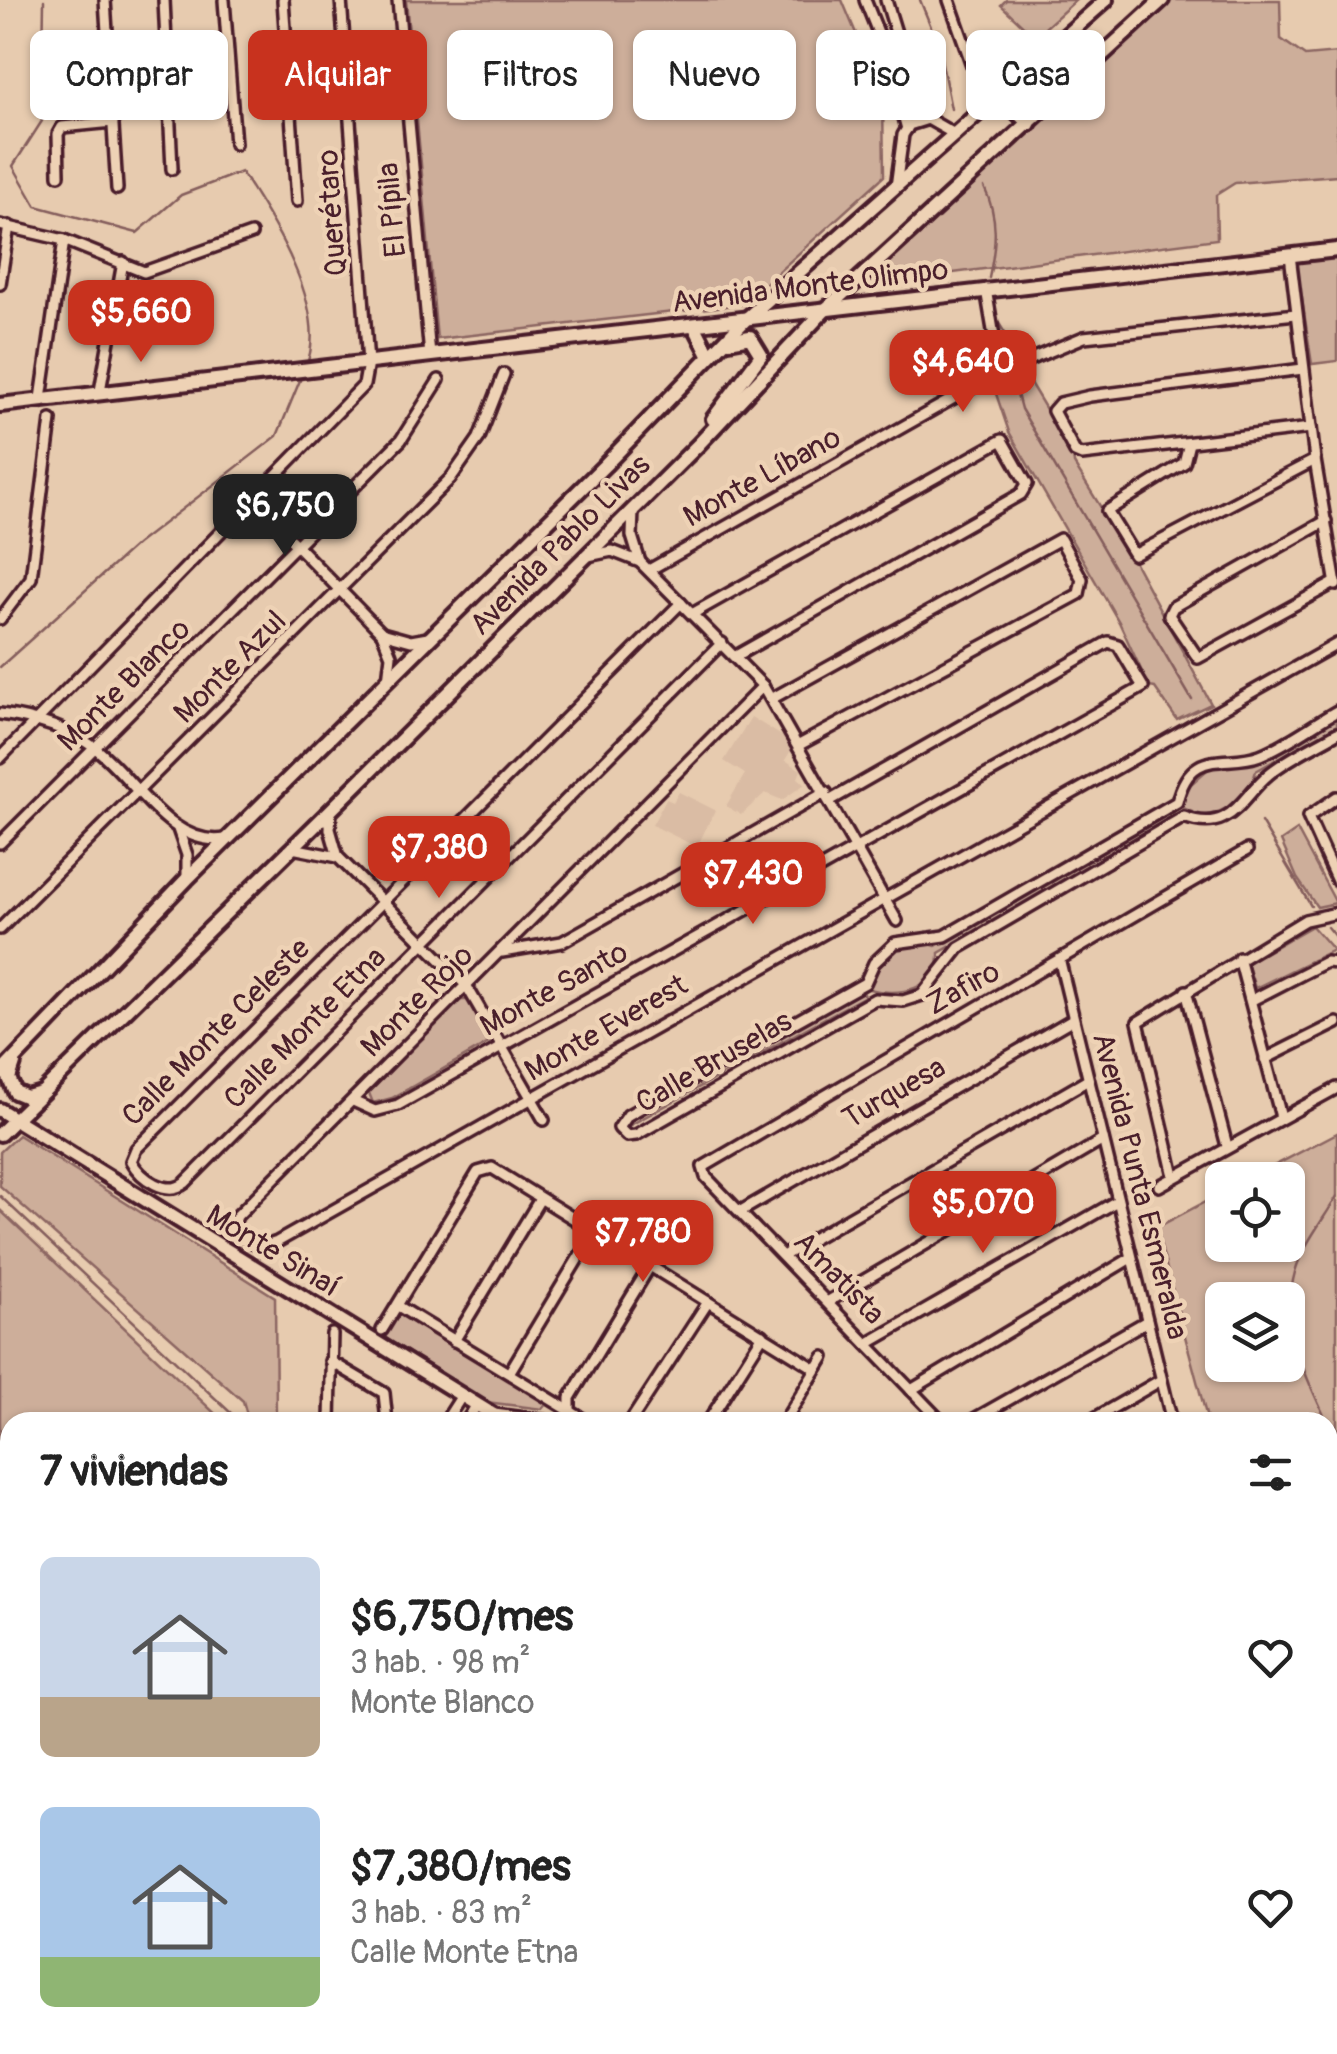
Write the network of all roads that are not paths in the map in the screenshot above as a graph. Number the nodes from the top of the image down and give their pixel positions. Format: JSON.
{"nodes":[{"id":1,"x":106,"y":0,"type":"edge"},
{"id":2,"x":164,"y":0,"type":"edge"},
{"id":3,"x":224,"y":0,"type":"edge"},
{"id":4,"x":283,"y":0,"type":"edge"},
{"id":5,"x":340,"y":0,"type":"edge"},
{"id":6,"x":398,"y":0,"type":"edge"},
{"id":7,"x":865,"y":0,"type":"edge"},
{"id":8,"x":886,"y":0,"type":"edge"},
{"id":9,"x":950,"y":0,"type":"edge"},
{"id":10,"x":1106,"y":0,"type":"edge"},
{"id":11,"x":1162,"y":0,"type":"edge"},
{"id":12,"x":895,"y":30,"type":"edge"},
{"id":13,"x":1074,"y":30,"type":"edge"},
{"id":14,"x":966,"y":48,"type":"edge"},
{"id":15,"x":919,"y":120,"type":"edge"},
{"id":16,"x":926,"y":120,"type":"edge"},
{"id":17,"x":973,"y":120,"type":"edge"},
{"id":18,"x":1024,"y":120,"type":"edge"},
{"id":19,"x":113,"y":122,"type":"junction"},
{"id":20,"x":1028,"y":124,"type":"junction"},
{"id":21,"x":906,"y":129,"type":"junction"},
{"id":22,"x":956,"y":135,"type":"junction"},
{"id":23,"x":235,"y":144,"type":"dead end"},
{"id":24,"x":172,"y":169,"type":"dead end"},
{"id":25,"x":59,"y":175,"type":"dead end"},
{"id":26,"x":896,"y":188,"type":"junction"},
{"id":27,"x":117,"y":189,"type":"dead end"},
{"id":28,"x":297,"y":201,"type":"dead end"},
{"id":29,"x":5,"y":226,"type":"edge"},
{"id":30,"x":251,"y":234,"type":"dead end"},
{"id":31,"x":64,"y":240,"type":"junction"},
{"id":32,"x":1337,"y":250,"type":"edge"},
{"id":33,"x":1290,"y":255,"type":"junction"},
{"id":34,"x":123,"y":262,"type":"junction"},
{"id":35,"x":0,"y":284,"type":"edge"},
{"id":36,"x":986,"y":289,"type":"junction"},
{"id":37,"x":824,"y":311,"type":"junction"},
{"id":38,"x":1296,"y":314,"type":"junction"},
{"id":39,"x":745,"y":320,"type":"junction"},
{"id":40,"x":694,"y":325,"type":"junction"},
{"id":41,"x":722,"y":344,"type":"junction"},
{"id":42,"x":430,"y":356,"type":"junction"},
{"id":43,"x":710,"y":356,"type":"junction"},
{"id":44,"x":368,"y":363,"type":"junction"},
{"id":45,"x":1303,"y":369,"type":"junction"},
{"id":46,"x":1000,"y":372,"type":"junction"},
{"id":47,"x":504,"y":374,"type":"dead end"},
{"id":48,"x":439,"y":380,"type":"dead end"},
{"id":49,"x":100,"y":391,"type":"junction"},
{"id":50,"x":41,"y":399,"type":"junction"},
{"id":51,"x":0,"y":405,"type":"edge"},
{"id":52,"x":51,"y":420,"type":"dead end"},
{"id":53,"x":1311,"y":428,"type":"junction"},
{"id":54,"x":1189,"y":443,"type":"junction"},
{"id":55,"x":698,"y":444,"type":"junction"},
{"id":56,"x":1315,"y":460,"type":"junction"},
{"id":57,"x":254,"y":502,"type":"junction"},
{"id":58,"x":635,"y":504,"type":"junction"},
{"id":59,"x":1326,"y":520,"type":"junction"},
{"id":60,"x":298,"y":544,"type":"junction"},
{"id":61,"x":586,"y":556,"type":"junction"},
{"id":62,"x":640,"y":562,"type":"junction"},
{"id":63,"x":649,"y":570,"type":"junction"},
{"id":64,"x":1336,"y":585,"type":"edge"},
{"id":65,"x":342,"y":590,"type":"junction"},
{"id":66,"x":682,"y":603,"type":"junction"},
{"id":67,"x":692,"y":614,"type":"junction"},
{"id":68,"x":0,"y":619,"type":"edge"},
{"id":69,"x":382,"y":633,"type":"junction"},
{"id":70,"x":432,"y":637,"type":"junction"},
{"id":71,"x":722,"y":642,"type":"junction"},
{"id":72,"x":1337,"y":644,"type":"edge"},
{"id":73,"x":736,"y":656,"type":"junction"},
{"id":74,"x":388,"y":680,"type":"junction"},
{"id":75,"x":763,"y":686,"type":"junction"},
{"id":76,"x":773,"y":698,"type":"junction"},
{"id":77,"x":1337,"y":711,"type":"edge"},
{"id":78,"x":0,"y":714,"type":"edge"},
{"id":79,"x":35,"y":720,"type":"junction"},
{"id":80,"x":1337,"y":732,"type":"edge"},
{"id":81,"x":801,"y":744,"type":"junction"},
{"id":82,"x":96,"y":749,"type":"junction"},
{"id":83,"x":0,"y":758,"type":"edge"},
{"id":84,"x":140,"y":791,"type":"junction"},
{"id":85,"x":828,"y":796,"type":"junction"},
{"id":86,"x":1337,"y":797,"type":"edge"},
{"id":87,"x":1178,"y":802,"type":"junction"},
{"id":88,"x":331,"y":810,"type":"junction"},
{"id":89,"x":1184,"y":817,"type":"junction"},
{"id":90,"x":178,"y":829,"type":"junction"},
{"id":91,"x":229,"y":838,"type":"junction"},
{"id":92,"x":0,"y":844,"type":"edge"},
{"id":93,"x":857,"y":847,"type":"junction"},
{"id":94,"x":292,"y":848,"type":"junction"},
{"id":95,"x":1248,"y":850,"type":"dead end"},
{"id":96,"x":338,"y":857,"type":"junction"},
{"id":97,"x":187,"y":879,"type":"junction"},
{"id":98,"x":1337,"y":880,"type":"edge"},
{"id":99,"x":884,"y":897,"type":"junction"},
{"id":100,"x":381,"y":902,"type":"junction"},
{"id":101,"x":1337,"y":913,"type":"edge"},
{"id":102,"x":897,"y":921,"type":"dead end"},
{"id":103,"x":0,"y":928,"type":"edge"},
{"id":104,"x":425,"y":944,"type":"junction"},
{"id":105,"x":502,"y":952,"type":"junction"},
{"id":106,"x":1239,"y":958,"type":"junction"},
{"id":107,"x":1060,"y":962,"type":"junction"},
{"id":108,"x":1337,"y":963,"type":"edge"},
{"id":109,"x":866,"y":984,"type":"junction"},
{"id":110,"x":466,"y":985,"type":"junction"},
{"id":111,"x":1186,"y":990,"type":"junction"},
{"id":112,"x":875,"y":999,"type":"junction"},
{"id":113,"x":1252,"y":1000,"type":"junction"},
{"id":114,"x":1073,"y":1018,"type":"junction"},
{"id":115,"x":1337,"y":1022,"type":"edge"},
{"id":116,"x":504,"y":1046,"type":"junction"},
{"id":117,"x":20,"y":1053,"type":"junction"},
{"id":118,"x":1265,"y":1059,"type":"junction"},
{"id":119,"x":0,"y":1074,"type":"edge"},
{"id":120,"x":1088,"y":1080,"type":"junction"},
{"id":121,"x":52,"y":1087,"type":"junction"},
{"id":122,"x":1337,"y":1088,"type":"edge"},
{"id":123,"x":533,"y":1099,"type":"junction"},
{"id":124,"x":353,"y":1101,"type":"junction"},
{"id":125,"x":0,"y":1110,"type":"edge"},
{"id":126,"x":1281,"y":1117,"type":"junction"},
{"id":127,"x":544,"y":1120,"type":"dead end"},
{"id":128,"x":16,"y":1122,"type":"junction"},
{"id":129,"x":0,"y":1134,"type":"edge"},
{"id":130,"x":1103,"y":1140,"type":"junction"},
{"id":131,"x":1227,"y":1146,"type":"junction"},
{"id":132,"x":703,"y":1167,"type":"joint"},
{"id":133,"x":1174,"y":1176,"type":"junction"},
{"id":134,"x":1160,"y":1186,"type":"dead end"},
{"id":135,"x":174,"y":1190,"type":"joint"},
{"id":136,"x":540,"y":1199,"type":"junction"},
{"id":137,"x":1118,"y":1201,"type":"junction"},
{"id":138,"x":741,"y":1211,"type":"junction"},
{"id":139,"x":594,"y":1232,"type":"junction"},
{"id":140,"x":247,"y":1240,"type":"junction"},
{"id":141,"x":224,"y":1250,"type":"junction"},
{"id":142,"x":783,"y":1256,"type":"junction"},
{"id":143,"x":1132,"y":1258,"type":"junction"},
{"id":144,"x":650,"y":1266,"type":"junction"},
{"id":145,"x":708,"y":1302,"type":"junction"},
{"id":146,"x":827,"y":1302,"type":"junction"},
{"id":147,"x":398,"y":1306,"type":"junction"},
{"id":148,"x":1147,"y":1321,"type":"junction"},
{"id":149,"x":382,"y":1330,"type":"dead end"},
{"id":150,"x":332,"y":1334,"type":"dead end"},
{"id":151,"x":763,"y":1334,"type":"junction"},
{"id":152,"x":454,"y":1341,"type":"junction"},
{"id":153,"x":867,"y":1344,"type":"junction"},
{"id":154,"x":824,"y":1357,"type":"dead end"},
{"id":155,"x":330,"y":1361,"type":"junction"},
{"id":156,"x":816,"y":1370,"type":"junction"},
{"id":157,"x":509,"y":1373,"type":"junction"},
{"id":158,"x":1162,"y":1380,"type":"junction"},
{"id":159,"x":911,"y":1390,"type":"junction"},
{"id":160,"x":461,"y":1396,"type":"junction"},
{"id":161,"x":570,"y":1398,"type":"junction"},
{"id":162,"x":558,"y":1404,"type":"junction"},
{"id":163,"x":476,"y":1406,"type":"junction"},
{"id":164,"x":570,"y":1411,"type":"joint"},
{"id":165,"x":330,"y":1412,"type":"edge"},
{"id":166,"x":388,"y":1412,"type":"edge"},
{"id":167,"x":451,"y":1412,"type":"edge"},
{"id":168,"x":472,"y":1412,"type":"edge"},
{"id":169,"x":487,"y":1412,"type":"edge"},
{"id":170,"x":555,"y":1412,"type":"edge"},
{"id":171,"x":636,"y":1412,"type":"edge"},
{"id":172,"x":714,"y":1412,"type":"edge"},
{"id":173,"x":790,"y":1412,"type":"edge"},
{"id":174,"x":932,"y":1412,"type":"edge"},
{"id":175,"x":987,"y":1412,"type":"edge"},
{"id":176,"x":1106,"y":1412,"type":"edge"},
{"id":177,"x":1170,"y":1412,"type":"edge"}],
"edges":[{"from":1,"to":19,"type":"street"},
{"from":2,"to":24,"type":"street"},
{"from":3,"to":23,"type":"street"},
{"from":4,"to":28,"type":"street"},
{"from":5,"to":44,"type":"street","name":"Querétaro"},
{"from":6,"to":42,"type":"street","name":"El Pípila"},
{"from":7,"to":21,"type":"street"},
{"from":8,"to":12,"type":"street"},
{"from":9,"to":14,"type":"street"},
{"from":10,"to":13,"type":"main road"},
{"from":11,"to":20,"type":"main road","name":"Avenida Pablo Livas"},
{"from":15,"to":21,"type":"street"},
{"from":16,"to":22,"type":"street"},
{"from":17,"to":22,"type":"main road"},
{"from":18,"to":20,"type":"main road"},
{"from":19,"to":25,"type":"street"},
{"from":19,"to":27,"type":"street"},
{"from":20,"to":37,"type":"main road","name":"Avenida Pablo Livas"},
{"from":21,"to":26,"type":"street"},
{"from":22,"to":26,"type":"main road"},
{"from":26,"to":39,"type":"main road"},
{"from":29,"to":31,"type":"street"},
{"from":29,"to":35,"type":"street"},
{"from":30,"to":34,"type":"street"},
{"from":31,"to":34,"type":"street"},
{"from":31,"to":50,"type":"street"},
{"from":32,"to":33,"type":"main road","name":"Avenida Monte Olimpo"},
{"from":33,"to":36,"type":"main road","name":"Avenida Monte Olimpo"},
{"from":33,"to":38,"type":"street"},
{"from":34,"to":49,"type":"street"},
{"from":36,"to":37,"type":"main road","name":"Avenida Monte Olimpo"},
{"from":36,"to":46,"type":"street"},
{"from":37,"to":39,"type":"main road","name":"Avenida Monte Olimpo"},
{"from":37,"to":55,"type":"main road","name":"Avenida Pablo Livas"},
{"from":38,"to":45,"type":"street"},
{"from":38,"to":46,"type":"street","name":"Monte Líbano"},
{"from":39,"to":40,"type":"main road","name":"Avenida Monte Olimpo"},
{"from":39,"to":41,"type":"main road","name":"Avenida Pablo Livas"},
{"from":40,"to":42,"type":"main road","name":"Avenida Monte Olimpo"},
{"from":40,"to":43,"type":"main road"},
{"from":41,"to":43,"type":"main road","name":"Avenida Pablo Livas"},
{"from":41,"to":55,"type":"main road"},
{"from":42,"to":44,"type":"main road","name":"Avenida Monte Olimpo"},
{"from":43,"to":70,"type":"main road","name":"Avenida Pablo Livas"},
{"from":44,"to":49,"type":"main road","name":"Avenida Monte Olimpo"},
{"from":44,"to":57,"type":"street"},
{"from":45,"to":53,"type":"street"},
{"from":45,"to":54,"type":"street"},
{"from":46,"to":63,"type":"street","name":"Monte Líbano"},
{"from":47,"to":65,"type":"street","name":"Monte Azul"},
{"from":48,"to":60,"type":"street","name":"Monte Blanco"},
{"from":49,"to":50,"type":"main road","name":"Avenida Monte Olimpo"},
{"from":50,"to":51,"type":"main road","name":"Avenida Monte Olimpo"},
{"from":52,"to":68,"type":"street"},
{"from":53,"to":54,"type":"street"},
{"from":53,"to":56,"type":"street"},
{"from":54,"to":56,"type":"street"},
{"from":55,"to":58,"type":"main road","name":"Avenida Pablo Livas"},
{"from":56,"to":59,"type":"street"},
{"from":57,"to":60,"type":"street"},
{"from":57,"to":79,"type":"street"},
{"from":58,"to":61,"type":"main road","name":"Avenida Pablo Livas"},
{"from":58,"to":62,"type":"street"},
{"from":59,"to":64,"type":"street"},
{"from":59,"to":64,"type":"street"},
{"from":60,"to":65,"type":"street"},
{"from":60,"to":82,"type":"street","name":"Monte Blanco"},
{"from":61,"to":62,"type":"street"},
{"from":61,"to":88,"type":"main road","name":"Avenida Pablo Livas"},
{"from":62,"to":63,"type":"street"},
{"from":63,"to":66,"type":"street"},
{"from":65,"to":69,"type":"street"},
{"from":65,"to":84,"type":"street","name":"Monte Azul"},
{"from":66,"to":67,"type":"street"},
{"from":66,"to":100,"type":"street","name":"Calle Monte Celeste"},
{"from":67,"to":71,"type":"street"},
{"from":67,"to":73,"type":"street"},
{"from":69,"to":70,"type":"street"},
{"from":69,"to":74,"type":"street"},
{"from":70,"to":74,"type":"main road","name":"Avenida Pablo Livas"},
{"from":71,"to":73,"type":"street"},
{"from":71,"to":104,"type":"street","name":"Calle Monte Etna"},
{"from":72,"to":99,"type":"street","name":"Monte Everest"},
{"from":73,"to":75,"type":"street"},
{"from":74,"to":91,"type":"main road","name":"Avenida Pablo Livas"},
{"from":75,"to":76,"type":"street"},
{"from":75,"to":105,"type":"street","name":"Monte Rojo"},
{"from":76,"to":81,"type":"street"},
{"from":76,"to":81,"type":"street"},
{"from":77,"to":87,"type":"street","name":"Calle Bruselas"},
{"from":78,"to":79,"type":"street"},
{"from":79,"to":82,"type":"street"},
{"from":79,"to":83,"type":"street"},
{"from":80,"to":89,"type":"street","name":"Calle Bruselas"},
{"from":81,"to":85,"type":"street"},
{"from":82,"to":84,"type":"street"},
{"from":82,"to":92,"type":"street","name":"Monte Blanco"},
{"from":84,"to":90,"type":"street"},
{"from":84,"to":103,"type":"street","name":"Monte Azul"},
{"from":85,"to":93,"type":"street"},
{"from":85,"to":93,"type":"street","name":"Monte Santo"},
{"from":85,"to":105,"type":"street"},
{"from":86,"to":98,"type":"street"},
{"from":87,"to":89,"type":"street"},
{"from":87,"to":109,"type":"street","name":"Calle Bruselas"},
{"from":88,"to":94,"type":"main road","name":"Avenida Pablo Livas"},
{"from":88,"to":96,"type":"street"},
{"from":89,"to":112,"type":"street","name":"Calle Bruselas"},
{"from":90,"to":91,"type":"street"},
{"from":90,"to":97,"type":"street"},
{"from":91,"to":97,"type":"main road","name":"Avenida Pablo Livas"},
{"from":93,"to":99,"type":"street"},
{"from":93,"to":116,"type":"street","name":"Monte Santo"},
{"from":94,"to":96,"type":"street"},
{"from":94,"to":121,"type":"main road","name":"Avenida Pablo Livas"},
{"from":95,"to":107,"type":"street","name":"Zafiro"},
{"from":96,"to":100,"type":"street"},
{"from":97,"to":117,"type":"main road","name":"Avenida Pablo Livas"},
{"from":99,"to":102,"type":"street"},
{"from":99,"to":123,"type":"street","name":"Monte Everest"},
{"from":100,"to":104,"type":"street"},
{"from":100,"to":135,"type":"street","name":"Calle Monte Celeste"},
{"from":101,"to":106,"type":"street"},
{"from":104,"to":110,"type":"street"},
{"from":104,"to":135,"type":"street","name":"Calle Monte Etna"},
{"from":105,"to":110,"type":"street","name":"Monte Rojo"},
{"from":106,"to":111,"type":"street"},
{"from":106,"to":113,"type":"street"},
{"from":107,"to":114,"type":"street","name":"Avenida Punta Esmeralda"},
{"from":107,"to":132,"type":"street","name":"Zafiro"},
{"from":108,"to":113,"type":"street"},
{"from":109,"to":112,"type":"street"},
{"from":109,"to":112,"type":"street","name":"Calle Bruselas"},
{"from":110,"to":116,"type":"street"},
{"from":110,"to":124,"type":"street","name":"Monte Rojo"},
{"from":111,"to":131,"type":"street"},
{"from":111,"to":133,"type":"street"},
{"from":113,"to":118,"type":"street"},
{"from":114,"to":120,"type":"street","name":"Avenida Punta Esmeralda"},
{"from":114,"to":138,"type":"street","name":"Turquesa"},
{"from":115,"to":118,"type":"street"},
{"from":116,"to":123,"type":"street"},
{"from":116,"to":124,"type":"street","name":"Monte Santo"},
{"from":117,"to":119,"type":"main road","name":"Avenida Pablo Livas"},
{"from":117,"to":121,"type":"main road"},
{"from":118,"to":126,"type":"street"},
{"from":120,"to":130,"type":"street","name":"Avenida Punta Esmeralda"},
{"from":120,"to":142,"type":"street"},
{"from":121,"to":128,"type":"main road","name":"Avenida Pablo Livas"},
{"from":122,"to":126,"type":"street"},
{"from":123,"to":127,"type":"street"},
{"from":123,"to":140,"type":"street","name":"Monte Everest"},
{"from":124,"to":140,"type":"street","name":"Monte Rojo"},
{"from":125,"to":128,"type":"main road","name":"Monte Sinaí"},
{"from":126,"to":131,"type":"street"},
{"from":128,"to":129,"type":"main road","name":"Avenida Pablo Livas"},
{"from":128,"to":141,"type":"main road","name":"Monte Sinaí"},
{"from":130,"to":137,"type":"street","name":"Avenida Punta Esmeralda"},
{"from":130,"to":146,"type":"street"},
{"from":131,"to":133,"type":"street"},
{"from":132,"to":138,"type":"street","name":"Amatista"},
{"from":133,"to":134,"type":"street"},
{"from":136,"to":139,"type":"street"},
{"from":136,"to":147,"type":"street"},
{"from":136,"to":152,"type":"street"},
{"from":137,"to":143,"type":"street","name":"Avenida Punta Esmeralda"},
{"from":137,"to":153,"type":"street"},
{"from":138,"to":142,"type":"street","name":"Amatista"},
{"from":139,"to":144,"type":"street"},
{"from":139,"to":157,"type":"street"},
{"from":140,"to":141,"type":"street"},
{"from":141,"to":160,"type":"main road","name":"Monte Sinaí"},
{"from":142,"to":146,"type":"street","name":"Amatista"},
{"from":143,"to":148,"type":"street","name":"Avenida Punta Esmeralda"},
{"from":143,"to":159,"type":"street"},
{"from":144,"to":145,"type":"street"},
{"from":144,"to":161,"type":"street"},
{"from":145,"to":151,"type":"street"},
{"from":145,"to":171,"type":"street"},
{"from":146,"to":153,"type":"street","name":"Amatista"},
{"from":147,"to":149,"type":"street"},
{"from":147,"to":152,"type":"street"},
{"from":148,"to":158,"type":"street","name":"Avenida Punta Esmeralda"},
{"from":148,"to":175,"type":"street"},
{"from":150,"to":155,"type":"street"},
{"from":151,"to":156,"type":"street"},
{"from":151,"to":172,"type":"street"},
{"from":152,"to":157,"type":"street"},
{"from":153,"to":159,"type":"street","name":"Amatista"},
{"from":154,"to":156,"type":"street"},
{"from":155,"to":165,"type":"street"},
{"from":155,"to":166,"type":"street"},
{"from":156,"to":173,"type":"street"},
{"from":157,"to":162,"type":"street"},
{"from":158,"to":176,"type":"street"},
{"from":158,"to":177,"type":"street","name":"Avenida Punta Esmeralda"},
{"from":159,"to":174,"type":"street","name":"Amatista"},
{"from":160,"to":163,"type":"main road","name":"Monte Sinaí"},
{"from":160,"to":167,"type":"street"},
{"from":161,"to":162,"type":"street"},
{"from":161,"to":164,"type":"street"},
{"from":162,"to":164,"type":"street"},
{"from":162,"to":170,"type":"street"},
{"from":163,"to":168,"type":"street"},
{"from":163,"to":169,"type":"main road","name":"Monte Sinaí"}]}
